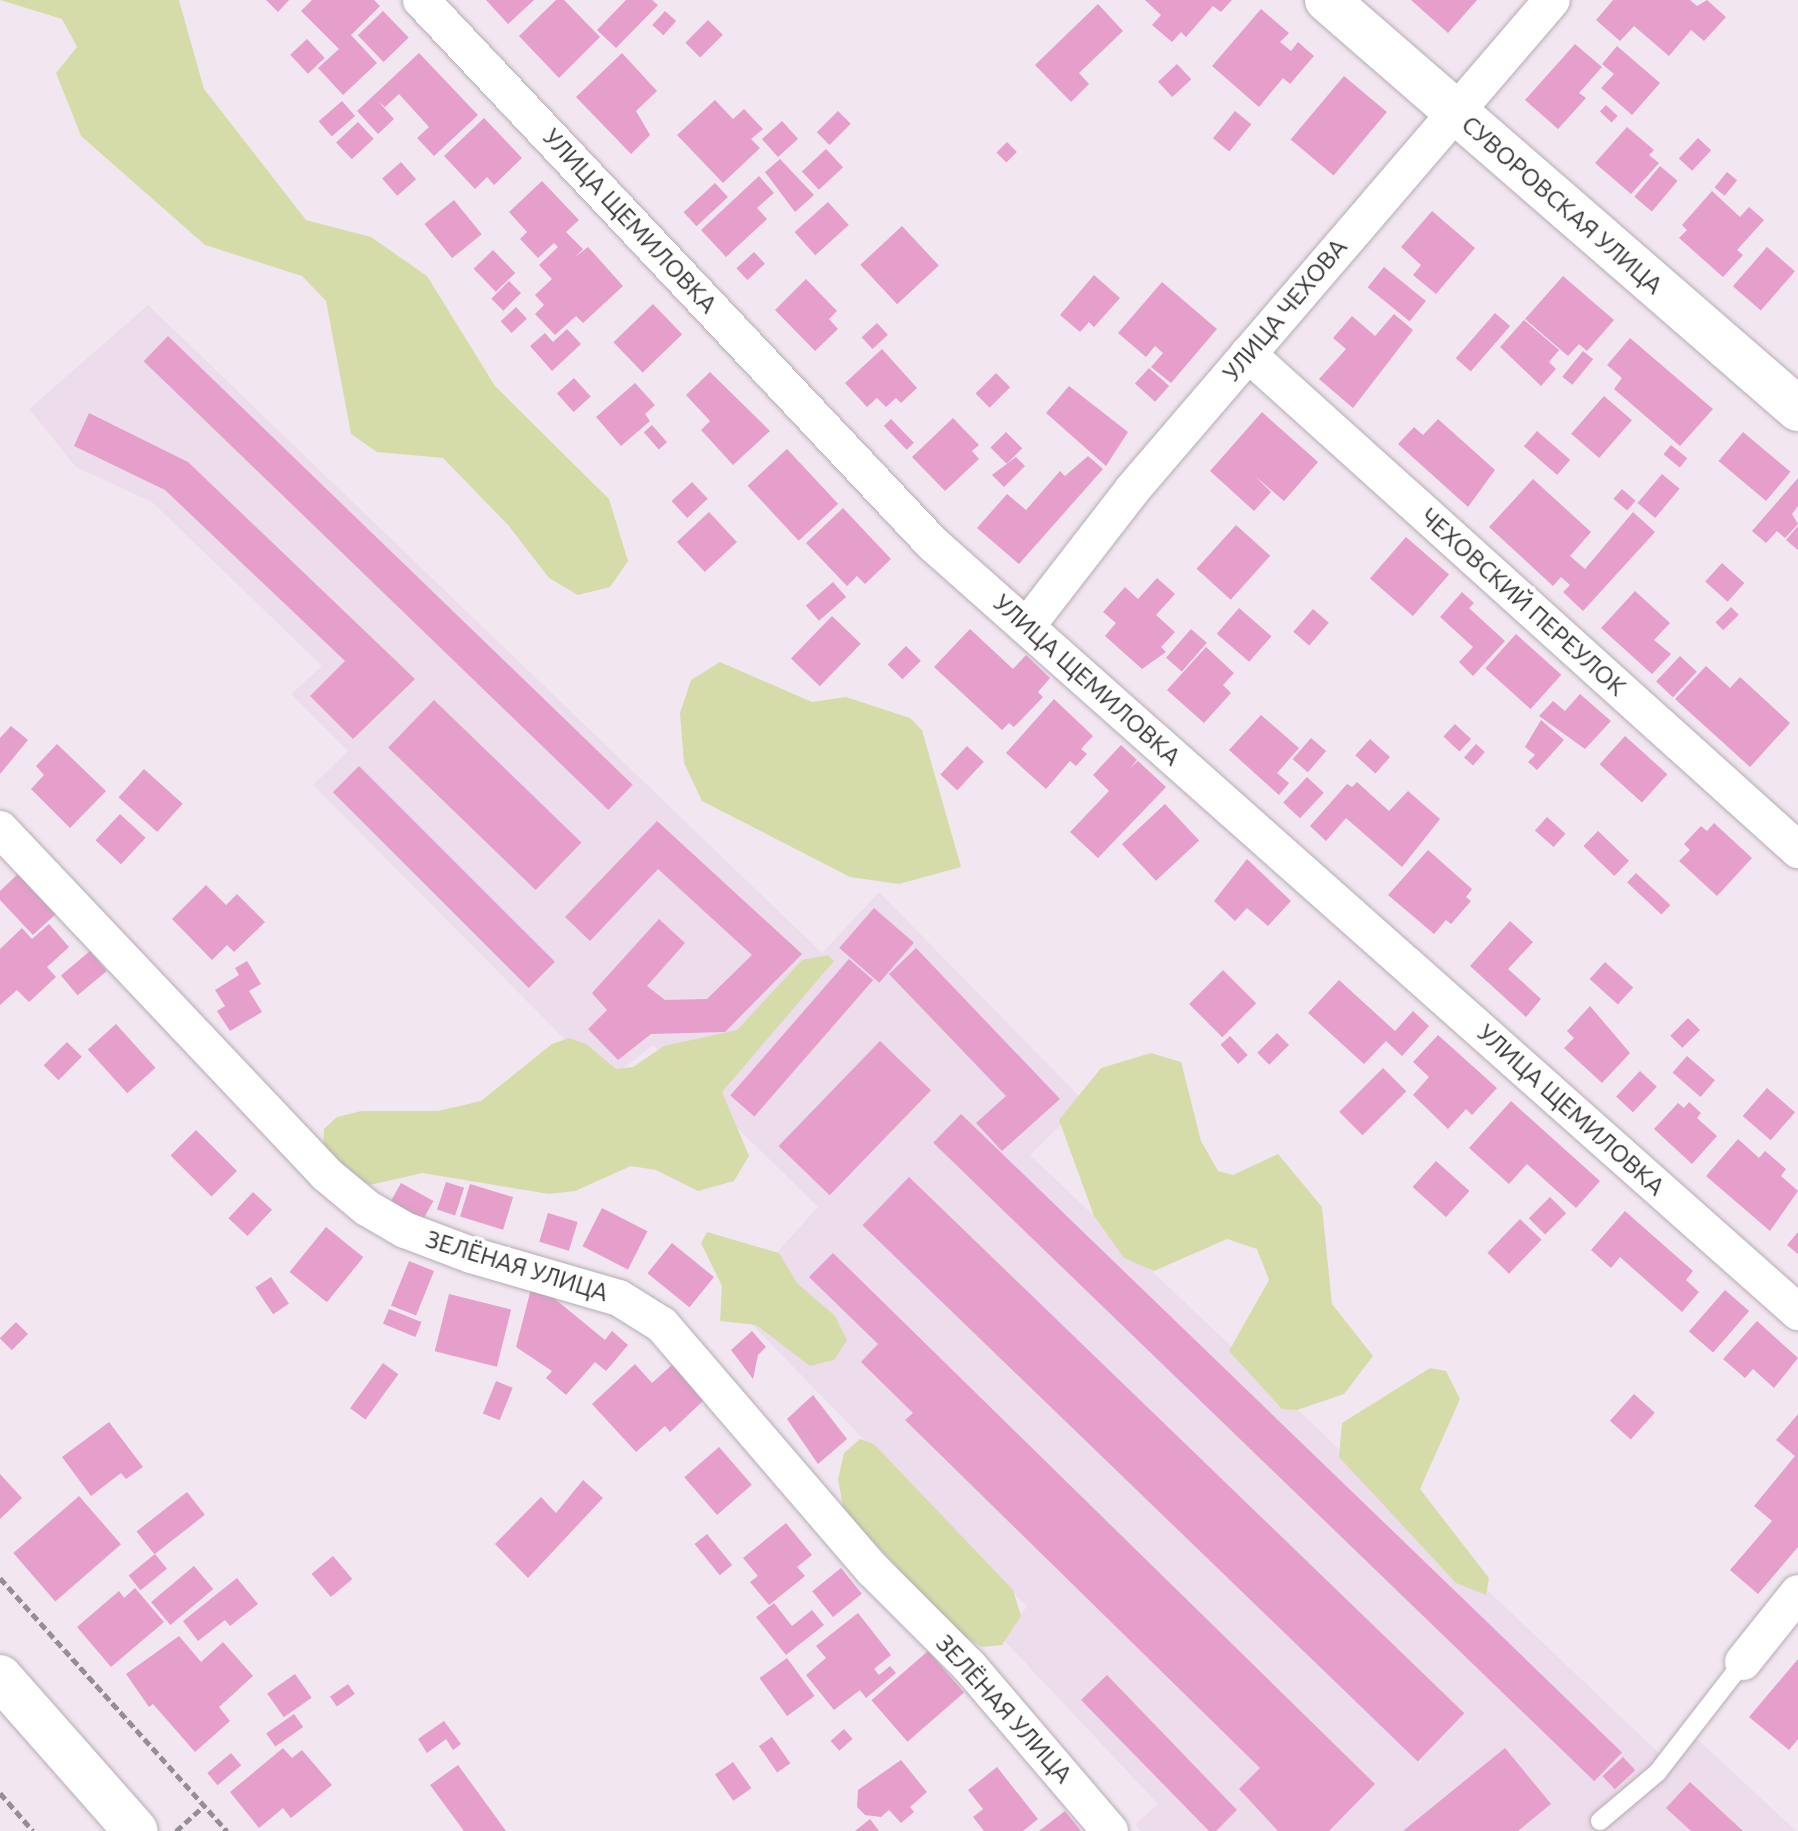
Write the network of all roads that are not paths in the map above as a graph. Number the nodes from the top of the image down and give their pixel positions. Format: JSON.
{"nodes":[{"id":1,"x":421,"y":0,"type":"edge"},
{"id":2,"x":1327,"y":0,"type":"edge"},
{"id":3,"x":1552,"y":0,"type":"edge"},
{"id":4,"x":1453,"y":111,"type":"junction"},
{"id":5,"x":1248,"y":354,"type":"junction"},
{"id":6,"x":1798,"y":409,"type":"edge"},
{"id":7,"x":1027,"y":626,"type":"junction"},
{"id":8,"x":0,"y":829,"type":"edge"},
{"id":9,"x":1798,"y":850,"type":"edge"},
{"id":10,"x":1798,"y":1312,"type":"edge"},
{"id":11,"x":1798,"y":1593,"type":"edge"},
{"id":12,"x":1743,"y":1662,"type":"joint"},
{"id":13,"x":0,"y":1677,"type":"edge"},
{"id":14,"x":1600,"y":1821,"type":"dead end"},
{"id":15,"x":119,"y":1825,"type":"edge"},
{"id":16,"x":1110,"y":1831,"type":"edge"}],
"edges":[{"from":1,"to":7,"type":"street","name":"УЛИЦА ЩЕМИЛОВКА"},
{"from":2,"to":4,"type":"street","name":"СУВОРОВСКАЯ УЛИЦА"},
{"from":3,"to":4,"type":"street","name":"УЛИЦА ЧЕХОВА"},
{"from":4,"to":5,"type":"street","name":"УЛИЦА ЧЕХОВА"},
{"from":4,"to":6,"type":"street","name":"СУВОРОВСКАЯ УЛИЦА"},
{"from":5,"to":7,"type":"street","name":"УЛИЦА ЧЕХОВА"},
{"from":5,"to":9,"type":"street","name":"ЧЕХОВСКИЙ ПЕРЕУЛОК"},
{"from":7,"to":10,"type":"street","name":"УЛИЦА ЩЕМИЛОВКА"},
{"from":8,"to":16,"type":"street","name":"ЗЕЛЁНАЯ УЛИЦА"},
{"from":11,"to":12,"type":"street"},
{"from":12,"to":14,"type":"lane"},
{"from":13,"to":15,"type":"street"}]}
